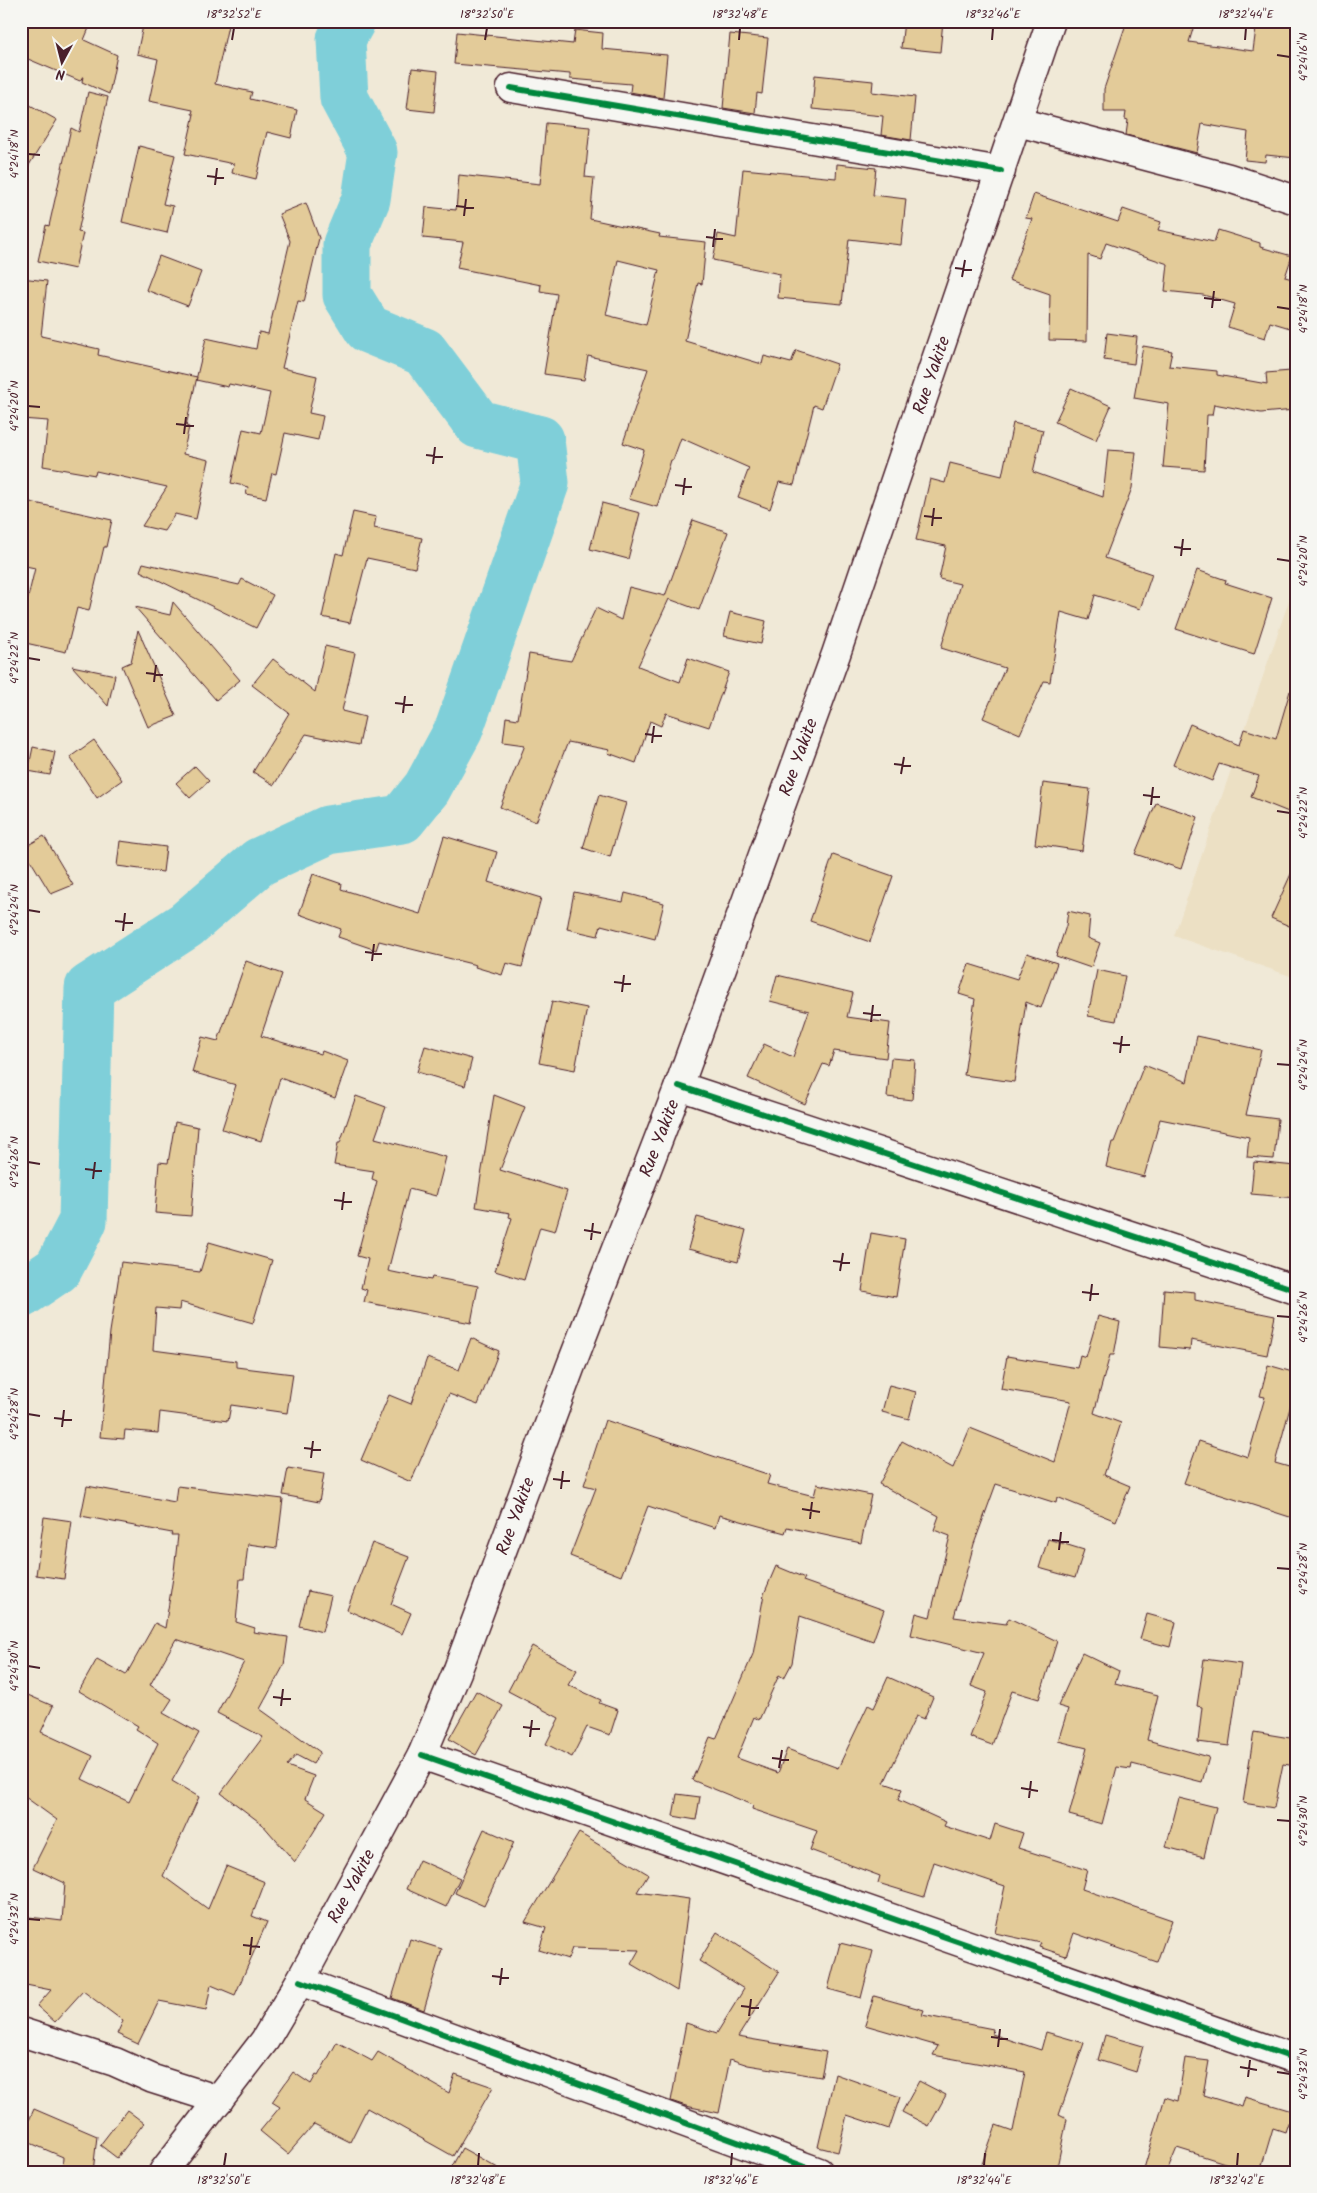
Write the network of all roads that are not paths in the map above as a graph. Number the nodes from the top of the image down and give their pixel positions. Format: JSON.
{"nodes":[{"id":1,"x":1051,"y":21,"type":"edge"},
{"id":2,"x":511,"y":88,"type":"dead end"},
{"id":3,"x":1018,"y":122,"type":"junction"},
{"id":4,"x":1001,"y":171,"type":"junction"},
{"id":5,"x":1296,"y":200,"type":"edge"},
{"id":6,"x":679,"y":1086,"type":"junction"},
{"id":7,"x":1296,"y":1290,"type":"edge"},
{"id":8,"x":422,"y":1755,"type":"junction"},
{"id":9,"x":300,"y":1981,"type":"junction"},
{"id":10,"x":21,"y":2032,"type":"edge"},
{"id":11,"x":1296,"y":2059,"type":"edge"},
{"id":12,"x":219,"y":2100,"type":"junction"},
{"id":13,"x":163,"y":2172,"type":"edge"},
{"id":14,"x":820,"y":2172,"type":"edge"}],
"edges":[{"from":1,"to":3,"type":"street","name":"Rue Yakite"},
{"from":2,"to":4,"type":"street"},
{"from":3,"to":4,"type":"street","name":"Rue Yakite"},
{"from":3,"to":5,"type":"street"},
{"from":4,"to":6,"type":"street","name":"Rue Yakite"},
{"from":6,"to":7,"type":"street"},
{"from":6,"to":8,"type":"street","name":"Rue Yakite"},
{"from":8,"to":9,"type":"street","name":"Rue Yakite"},
{"from":8,"to":11,"type":"street"},
{"from":9,"to":12,"type":"street","name":"Rue Yakite"},
{"from":9,"to":14,"type":"street"},
{"from":10,"to":12,"type":"street"},
{"from":12,"to":13,"type":"street","name":"Rue Yakite"}]}
